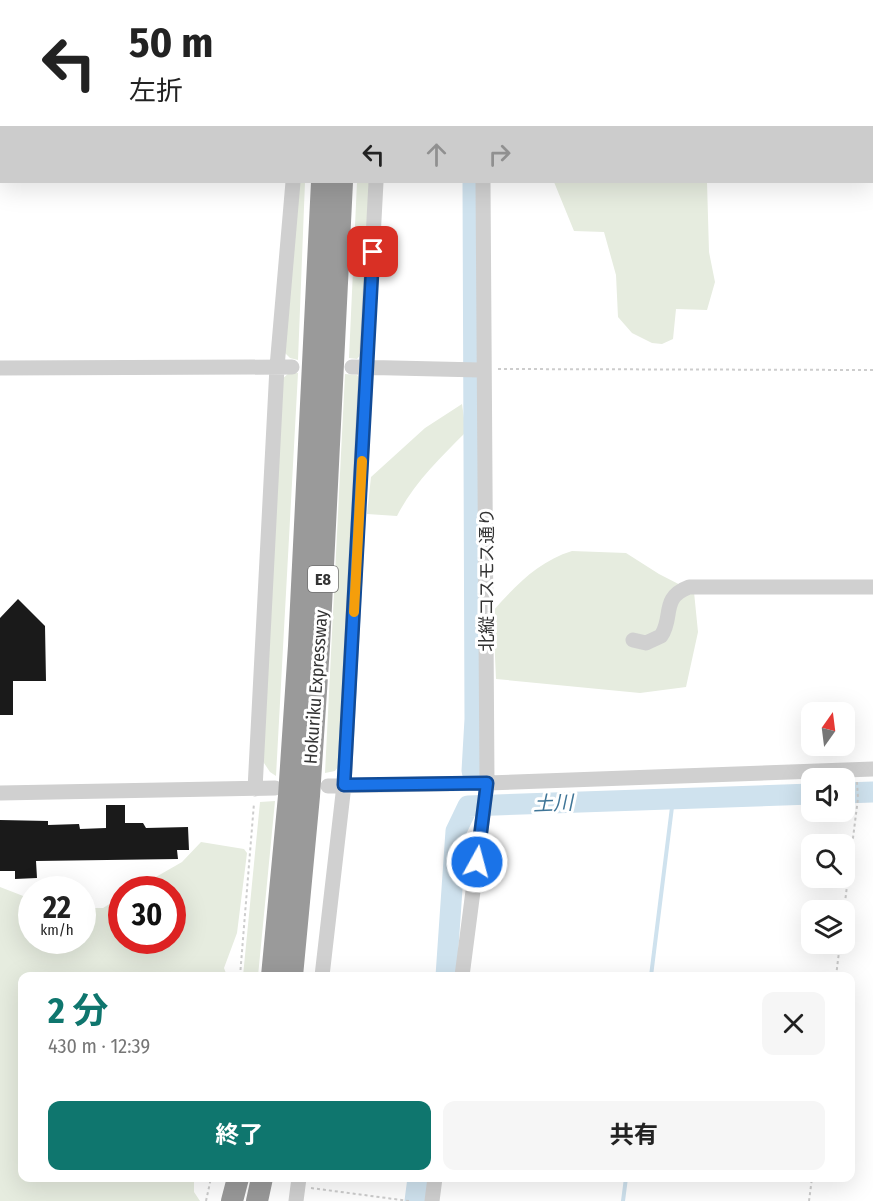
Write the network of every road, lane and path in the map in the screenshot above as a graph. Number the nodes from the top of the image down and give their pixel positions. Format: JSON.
{"nodes":[{"id":1,"x":293,"y":183,"type":"edge"},
{"id":2,"x":322,"y":183,"type":"edge"},
{"id":3,"x":342,"y":183,"type":"edge"},
{"id":4,"x":376,"y":183,"type":"edge"},
{"id":5,"x":483,"y":183,"type":"edge"},
{"id":6,"x":285,"y":367,"type":"junction"},
{"id":7,"x":352,"y":367,"type":"dead end"},
{"id":8,"x":367,"y":368,"type":"junction"},
{"id":9,"x":0,"y":369,"type":"edge"},
{"id":10,"x":478,"y":369,"type":"junction"},
{"id":11,"x":873,"y":370,"type":"edge"},
{"id":12,"x":873,"y":586,"type":"edge"},
{"id":13,"x":633,"y":640,"type":"dead end"},
{"id":14,"x":873,"y":769,"type":"edge"},
{"id":15,"x":857,"y":776,"type":"dead end"},
{"id":16,"x":344,"y":785,"type":"junction"},
{"id":17,"x":328,"y":786,"type":"dead end"},
{"id":18,"x":487,"y":786,"type":"junction"},
{"id":19,"x":275,"y":788,"type":"dead end"},
{"id":20,"x":255,"y":789,"type":"junction"},
{"id":21,"x":0,"y":794,"type":"edge"},
{"id":22,"x":845,"y":900,"type":"edge"},
{"id":23,"x":839,"y":954,"type":"edge"},
{"id":24,"x":240,"y":972,"type":"edge"},
{"id":25,"x":272,"y":972,"type":"edge"},
{"id":26,"x":292,"y":972,"type":"edge"},
{"id":27,"x":322,"y":972,"type":"edge"},
{"id":28,"x":463,"y":972,"type":"edge"},
{"id":29,"x":836,"y":972,"type":"edge"},
{"id":30,"x":210,"y":1182,"type":"edge"},
{"id":31,"x":239,"y":1182,"type":"edge"},
{"id":32,"x":239,"y":1182,"type":"edge"},
{"id":33,"x":262,"y":1182,"type":"edge"},
{"id":34,"x":263,"y":1182,"type":"edge"},
{"id":35,"x":434,"y":1182,"type":"edge"},
{"id":36,"x":811,"y":1182,"type":"edge"},
{"id":37,"x":297,"y":1188,"type":"edge"},
{"id":38,"x":399,"y":1200,"type":"edge"},
{"id":39,"x":206,"y":1201,"type":"edge"},
{"id":40,"x":232,"y":1201,"type":"edge"},
{"id":41,"x":237,"y":1201,"type":"edge"},
{"id":42,"x":257,"y":1201,"type":"edge"},
{"id":43,"x":263,"y":1201,"type":"edge"},
{"id":44,"x":409,"y":1201,"type":"edge"},
{"id":45,"x":432,"y":1201,"type":"edge"},
{"id":46,"x":809,"y":1201,"type":"edge"}],
"edges":[{"from":1,"to":6,"type":"street"},
{"from":2,"to":25,"type":"highway","name":"Hokuriku Expressway","number":"E8"},
{"from":3,"to":26,"type":"highway","name":"Hokuriku Expressway","number":"E8"},
{"from":4,"to":8,"type":"street"},
{"from":5,"to":10,"type":"street","name":"北縦コスモス通り"},
{"from":6,"to":9,"type":"street"},
{"from":6,"to":20,"type":"street"},
{"from":7,"to":8,"type":"street"},
{"from":8,"to":10,"type":"street"},
{"from":8,"to":16,"type":"street"},
{"from":10,"to":11,"type":"path"},
{"from":10,"to":18,"type":"street","name":"北縦コスモス通り"},
{"from":12,"to":13,"type":"street"},
{"from":14,"to":18,"type":"street"},
{"from":15,"to":22,"type":"path"},
{"from":16,"to":17,"type":"street"},
{"from":16,"to":18,"type":"street"},
{"from":16,"to":27,"type":"street"},
{"from":18,"to":28,"type":"street","name":"北縦コスモス通り"},
{"from":19,"to":20,"type":"street"},
{"from":20,"to":21,"type":"street"},
{"from":20,"to":24,"type":"path"},
{"from":23,"to":29,"type":"path"},
{"from":30,"to":39,"type":"path"},
{"from":31,"to":40,"type":"highway"},
{"from":32,"to":41,"type":"highway"},
{"from":33,"to":42,"type":"highway"},
{"from":34,"to":43,"type":"highway"},
{"from":35,"to":45,"type":"street"},
{"from":36,"to":46,"type":"path"},
{"from":37,"to":38,"type":"path"},
{"from":38,"to":44,"type":"path"}]}
